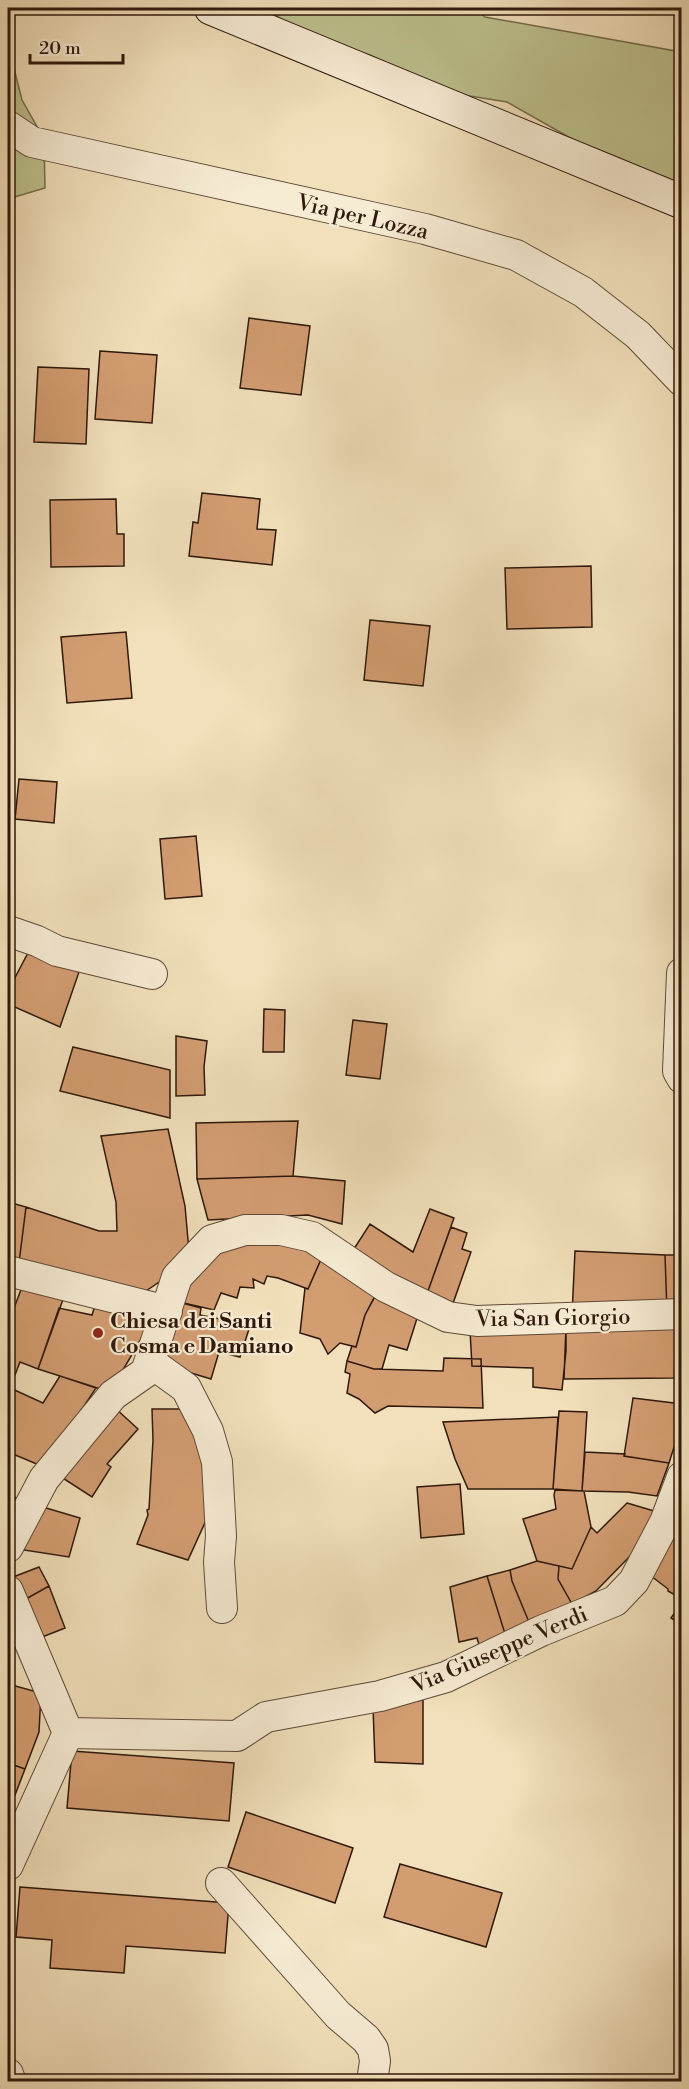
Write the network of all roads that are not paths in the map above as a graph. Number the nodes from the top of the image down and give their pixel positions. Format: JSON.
{"nodes":[{"id":1,"x":211,"y":8,"type":"edge"},
{"id":2,"x":8,"y":126,"type":"edge"},
{"id":3,"x":681,"y":202,"type":"edge"},
{"id":4,"x":681,"y":381,"type":"edge"},
{"id":5,"x":8,"y":931,"type":"edge"},
{"id":6,"x":681,"y":973,"type":"edge"},
{"id":7,"x":152,"y":974,"type":"dead end"},
{"id":8,"x":681,"y":1078,"type":"edge"},
{"id":9,"x":8,"y":1271,"type":"edge"},
{"id":10,"x":167,"y":1311,"type":"junction"},
{"id":11,"x":681,"y":1314,"type":"edge"},
{"id":12,"x":150,"y":1362,"type":"junction"},
{"id":13,"x":681,"y":1477,"type":"edge"},
{"id":14,"x":8,"y":1547,"type":"edge"},
{"id":15,"x":8,"y":1591,"type":"edge"},
{"id":16,"x":222,"y":1608,"type":"dead end"},
{"id":17,"x":68,"y":1733,"type":"junction"},
{"id":18,"x":8,"y":1865,"type":"edge"},
{"id":19,"x":221,"y":1883,"type":"dead end"},
{"id":20,"x":8,"y":2073,"type":"edge"},
{"id":21,"x":11,"y":2082,"type":"edge"},
{"id":22,"x":372,"y":2082,"type":"edge"}],
"edges":[{"from":1,"to":3,"type":"main road"},
{"from":2,"to":4,"type":"street","name":"Via per Lozza"},
{"from":5,"to":7,"type":"street"},
{"from":6,"to":8,"type":"street"},
{"from":9,"to":10,"type":"street"},
{"from":10,"to":11,"type":"street","name":"Via San Giorgio"},
{"from":10,"to":12,"type":"street","name":"Via San Giorgio"},
{"from":12,"to":14,"type":"street"},
{"from":12,"to":16,"type":"street"},
{"from":13,"to":17,"type":"street","name":"Via Giuseppe Verdi"},
{"from":15,"to":17,"type":"street"},
{"from":17,"to":18,"type":"street"},
{"from":19,"to":22,"type":"street"},
{"from":20,"to":21,"type":"street"}]}
